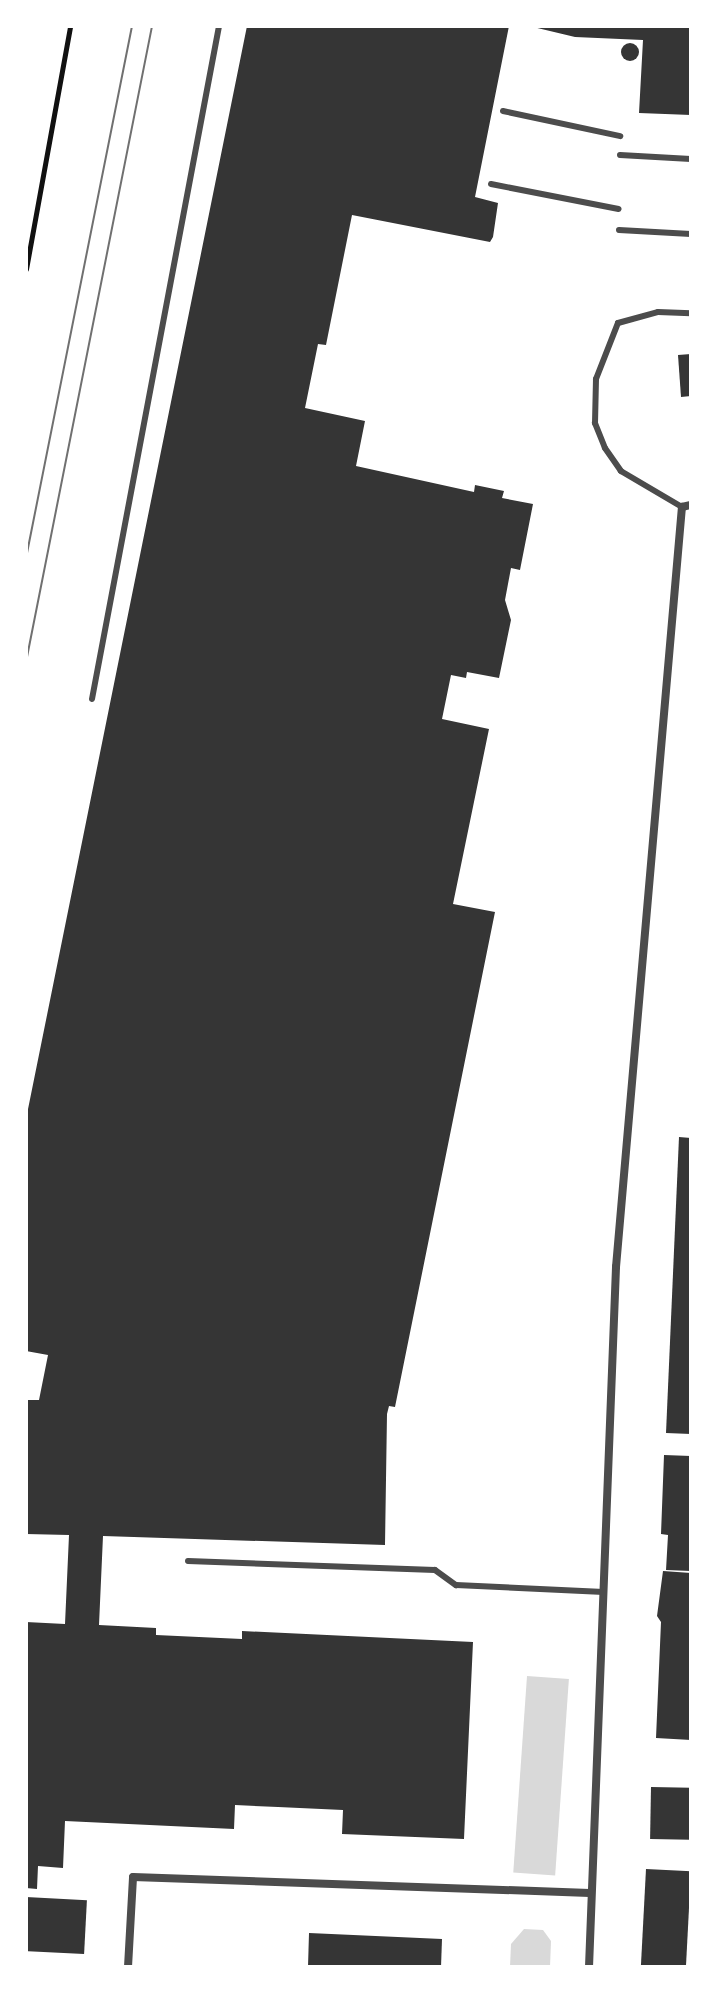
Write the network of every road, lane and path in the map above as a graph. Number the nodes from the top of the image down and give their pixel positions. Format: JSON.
{"nodes":[{"id":1,"x":70,"y":26,"type":"edge"},
{"id":2,"x":219,"y":26,"type":"edge"},
{"id":3,"x":503,"y":111,"type":"dead end"},
{"id":4,"x":620,"y":136,"type":"dead end"},
{"id":5,"x":620,"y":155,"type":"dead end"},
{"id":6,"x":691,"y":159,"type":"edge"},
{"id":7,"x":491,"y":184,"type":"dead end"},
{"id":8,"x":619,"y":209,"type":"dead end"},
{"id":9,"x":619,"y":230,"type":"dead end"},
{"id":10,"x":691,"y":234,"type":"edge"},
{"id":11,"x":26,"y":269,"type":"edge"},
{"id":12,"x":691,"y":313,"type":"edge"},
{"id":13,"x":687,"y":506,"type":"edge"},
{"id":14,"x":92,"y":699,"type":"dead end"},
{"id":15,"x":188,"y":1561,"type":"dead end"},
{"id":16,"x":604,"y":1592,"type":"junction"},
{"id":17,"x":590,"y":1893,"type":"junction"},
{"id":18,"x":128,"y":1967,"type":"edge"},
{"id":19,"x":589,"y":1967,"type":"edge"}],
"edges":[{"from":1,"to":11,"type":"path"},
{"from":2,"to":14,"type":"lane"},
{"from":3,"to":4,"type":"lane"},
{"from":5,"to":6,"type":"lane"},
{"from":7,"to":8,"type":"lane"},
{"from":9,"to":10,"type":"lane"},
{"from":12,"to":13,"type":"lane"},
{"from":13,"to":16,"type":"street"},
{"from":15,"to":16,"type":"lane"},
{"from":16,"to":17,"type":"street"},
{"from":17,"to":18,"type":"street"},
{"from":17,"to":19,"type":"street"}]}
